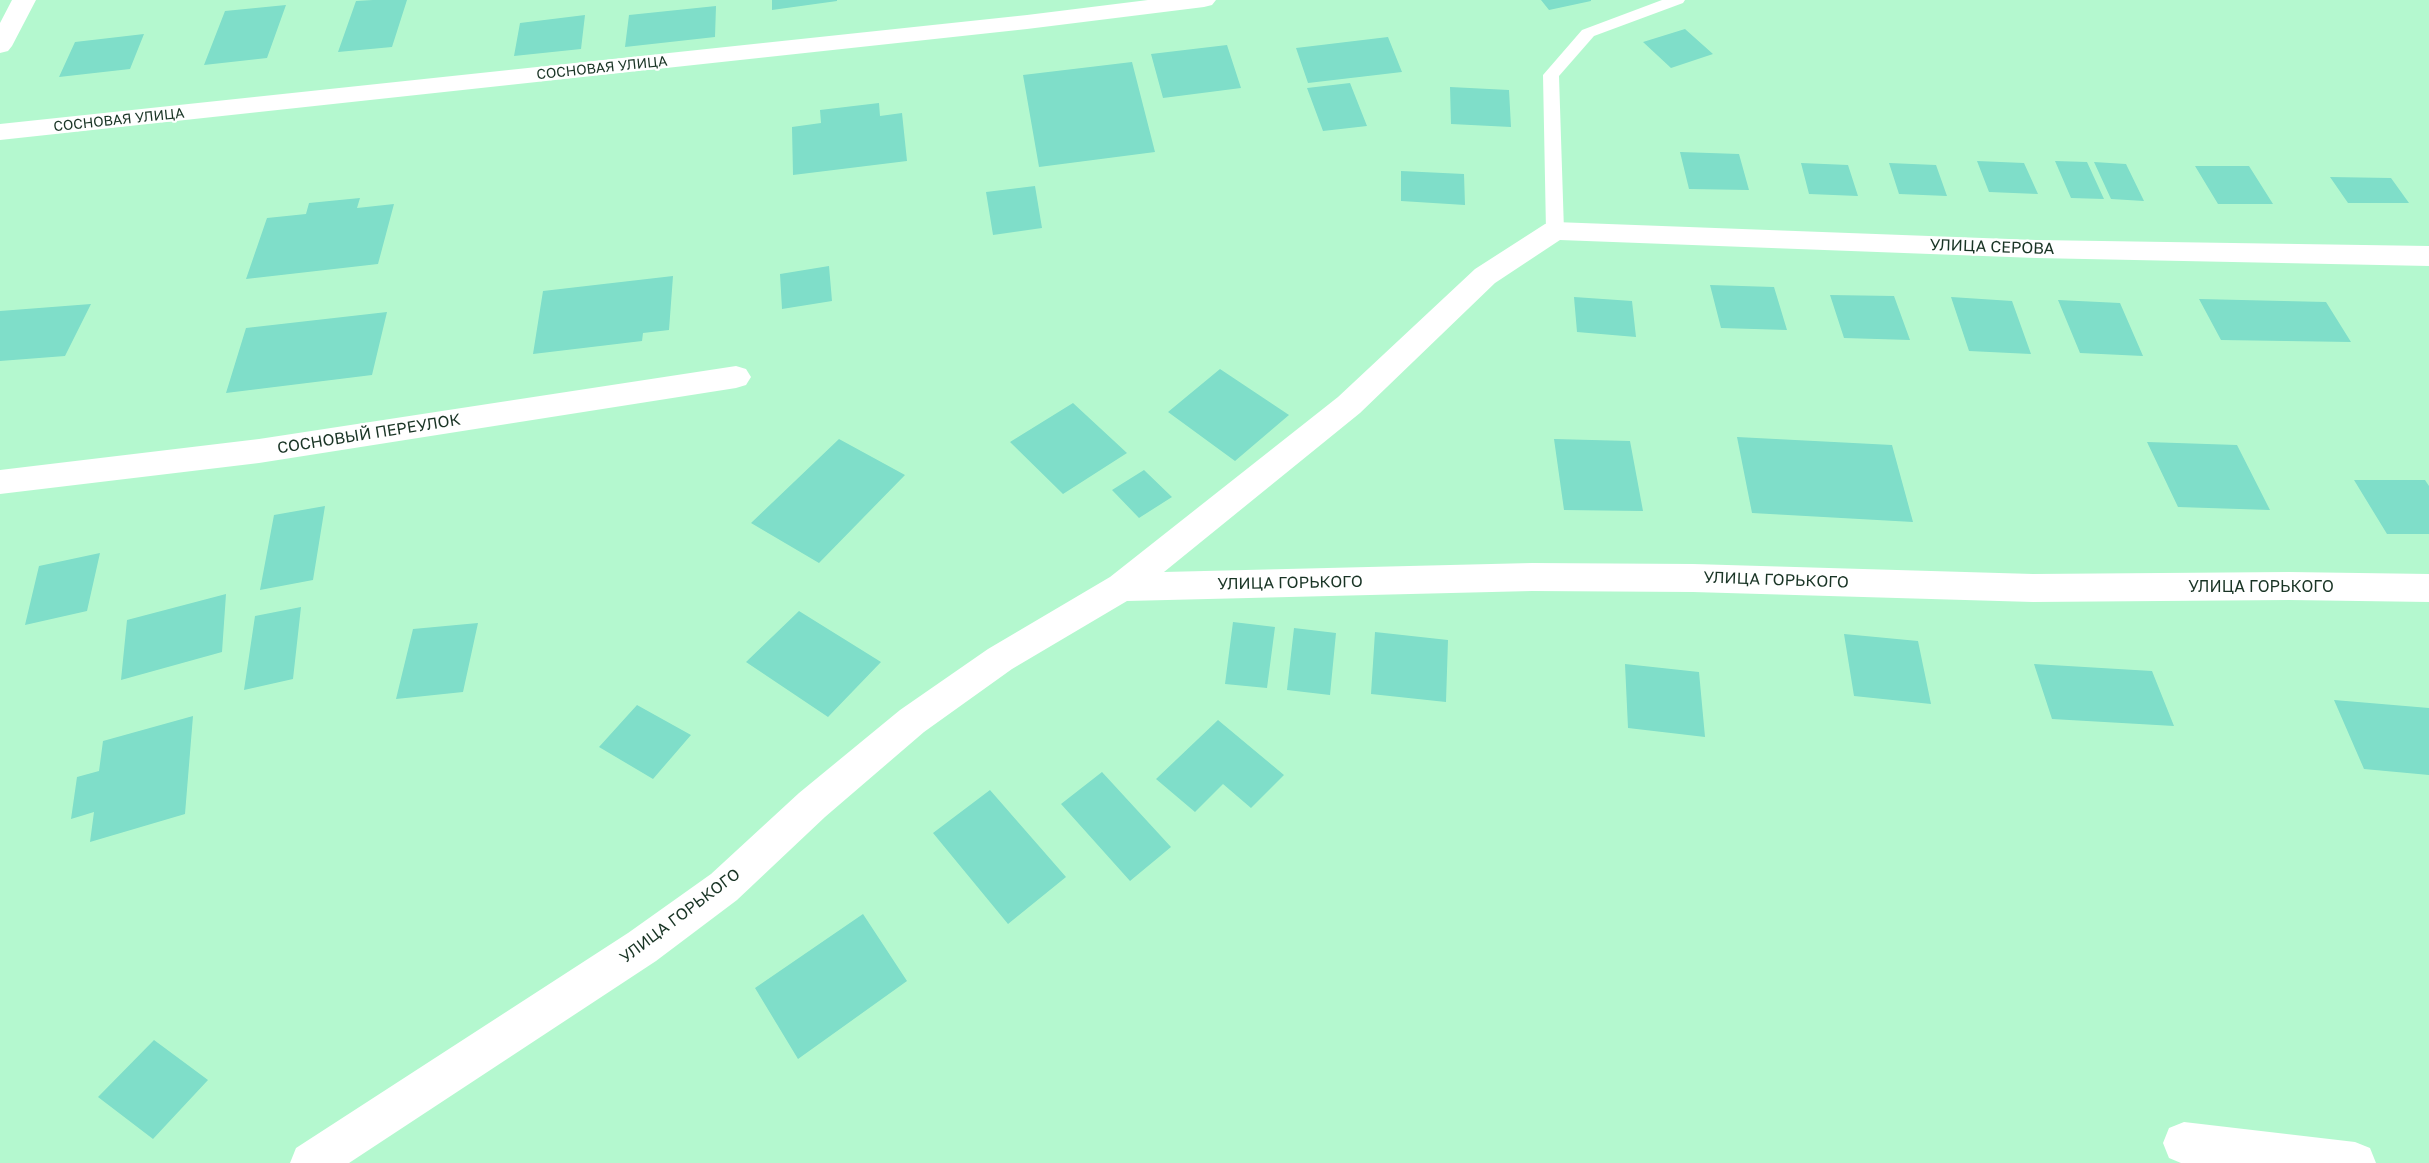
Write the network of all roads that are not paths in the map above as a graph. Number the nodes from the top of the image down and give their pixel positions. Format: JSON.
{"nodes":[{"id":1,"x":24,"y":0,"type":"edge"},
{"id":2,"x":1204,"y":0,"type":"edge"},
{"id":3,"x":1677,"y":0,"type":"edge"},
{"id":4,"x":1024,"y":11,"type":"edge"},
{"id":5,"x":0,"y":46,"type":"edge"},
{"id":6,"x":0,"y":132,"type":"edge"},
{"id":7,"x":1555,"y":231,"type":"junction"},
{"id":8,"x":2429,"y":256,"type":"edge"},
{"id":9,"x":736,"y":377,"type":"dead end"},
{"id":10,"x":0,"y":482,"type":"edge"},
{"id":11,"x":1122,"y":587,"type":"junction"},
{"id":12,"x":2429,"y":588,"type":"edge"},
{"id":13,"x":2184,"y":1143,"type":"dead end"},
{"id":14,"x":311,"y":1163,"type":"edge"},
{"id":15,"x":2355,"y":1163,"type":"edge"}],
"edges":[{"from":1,"to":5,"type":"street"},
{"from":2,"to":4,"type":"street","name":"СОСНОВАЯ УЛИЦА"},
{"from":3,"to":7,"type":"lane"},
{"from":4,"to":6,"type":"street","name":"СОСНОВАЯ УЛИЦА"},
{"from":7,"to":8,"type":"street","name":"УЛИЦА СЕРОВА"},
{"from":7,"to":11,"type":"street","name":"УЛИЦА ГОРЬКОГО"},
{"from":9,"to":10,"type":"street","name":"СОСНОВЫЙ ПЕРЕУЛОК"},
{"from":11,"to":12,"type":"street","name":"УЛИЦА ГОРЬКОГО"},
{"from":11,"to":14,"type":"street","name":"УЛИЦА ГОРЬКОГО"},
{"from":13,"to":15,"type":"street"}]}
